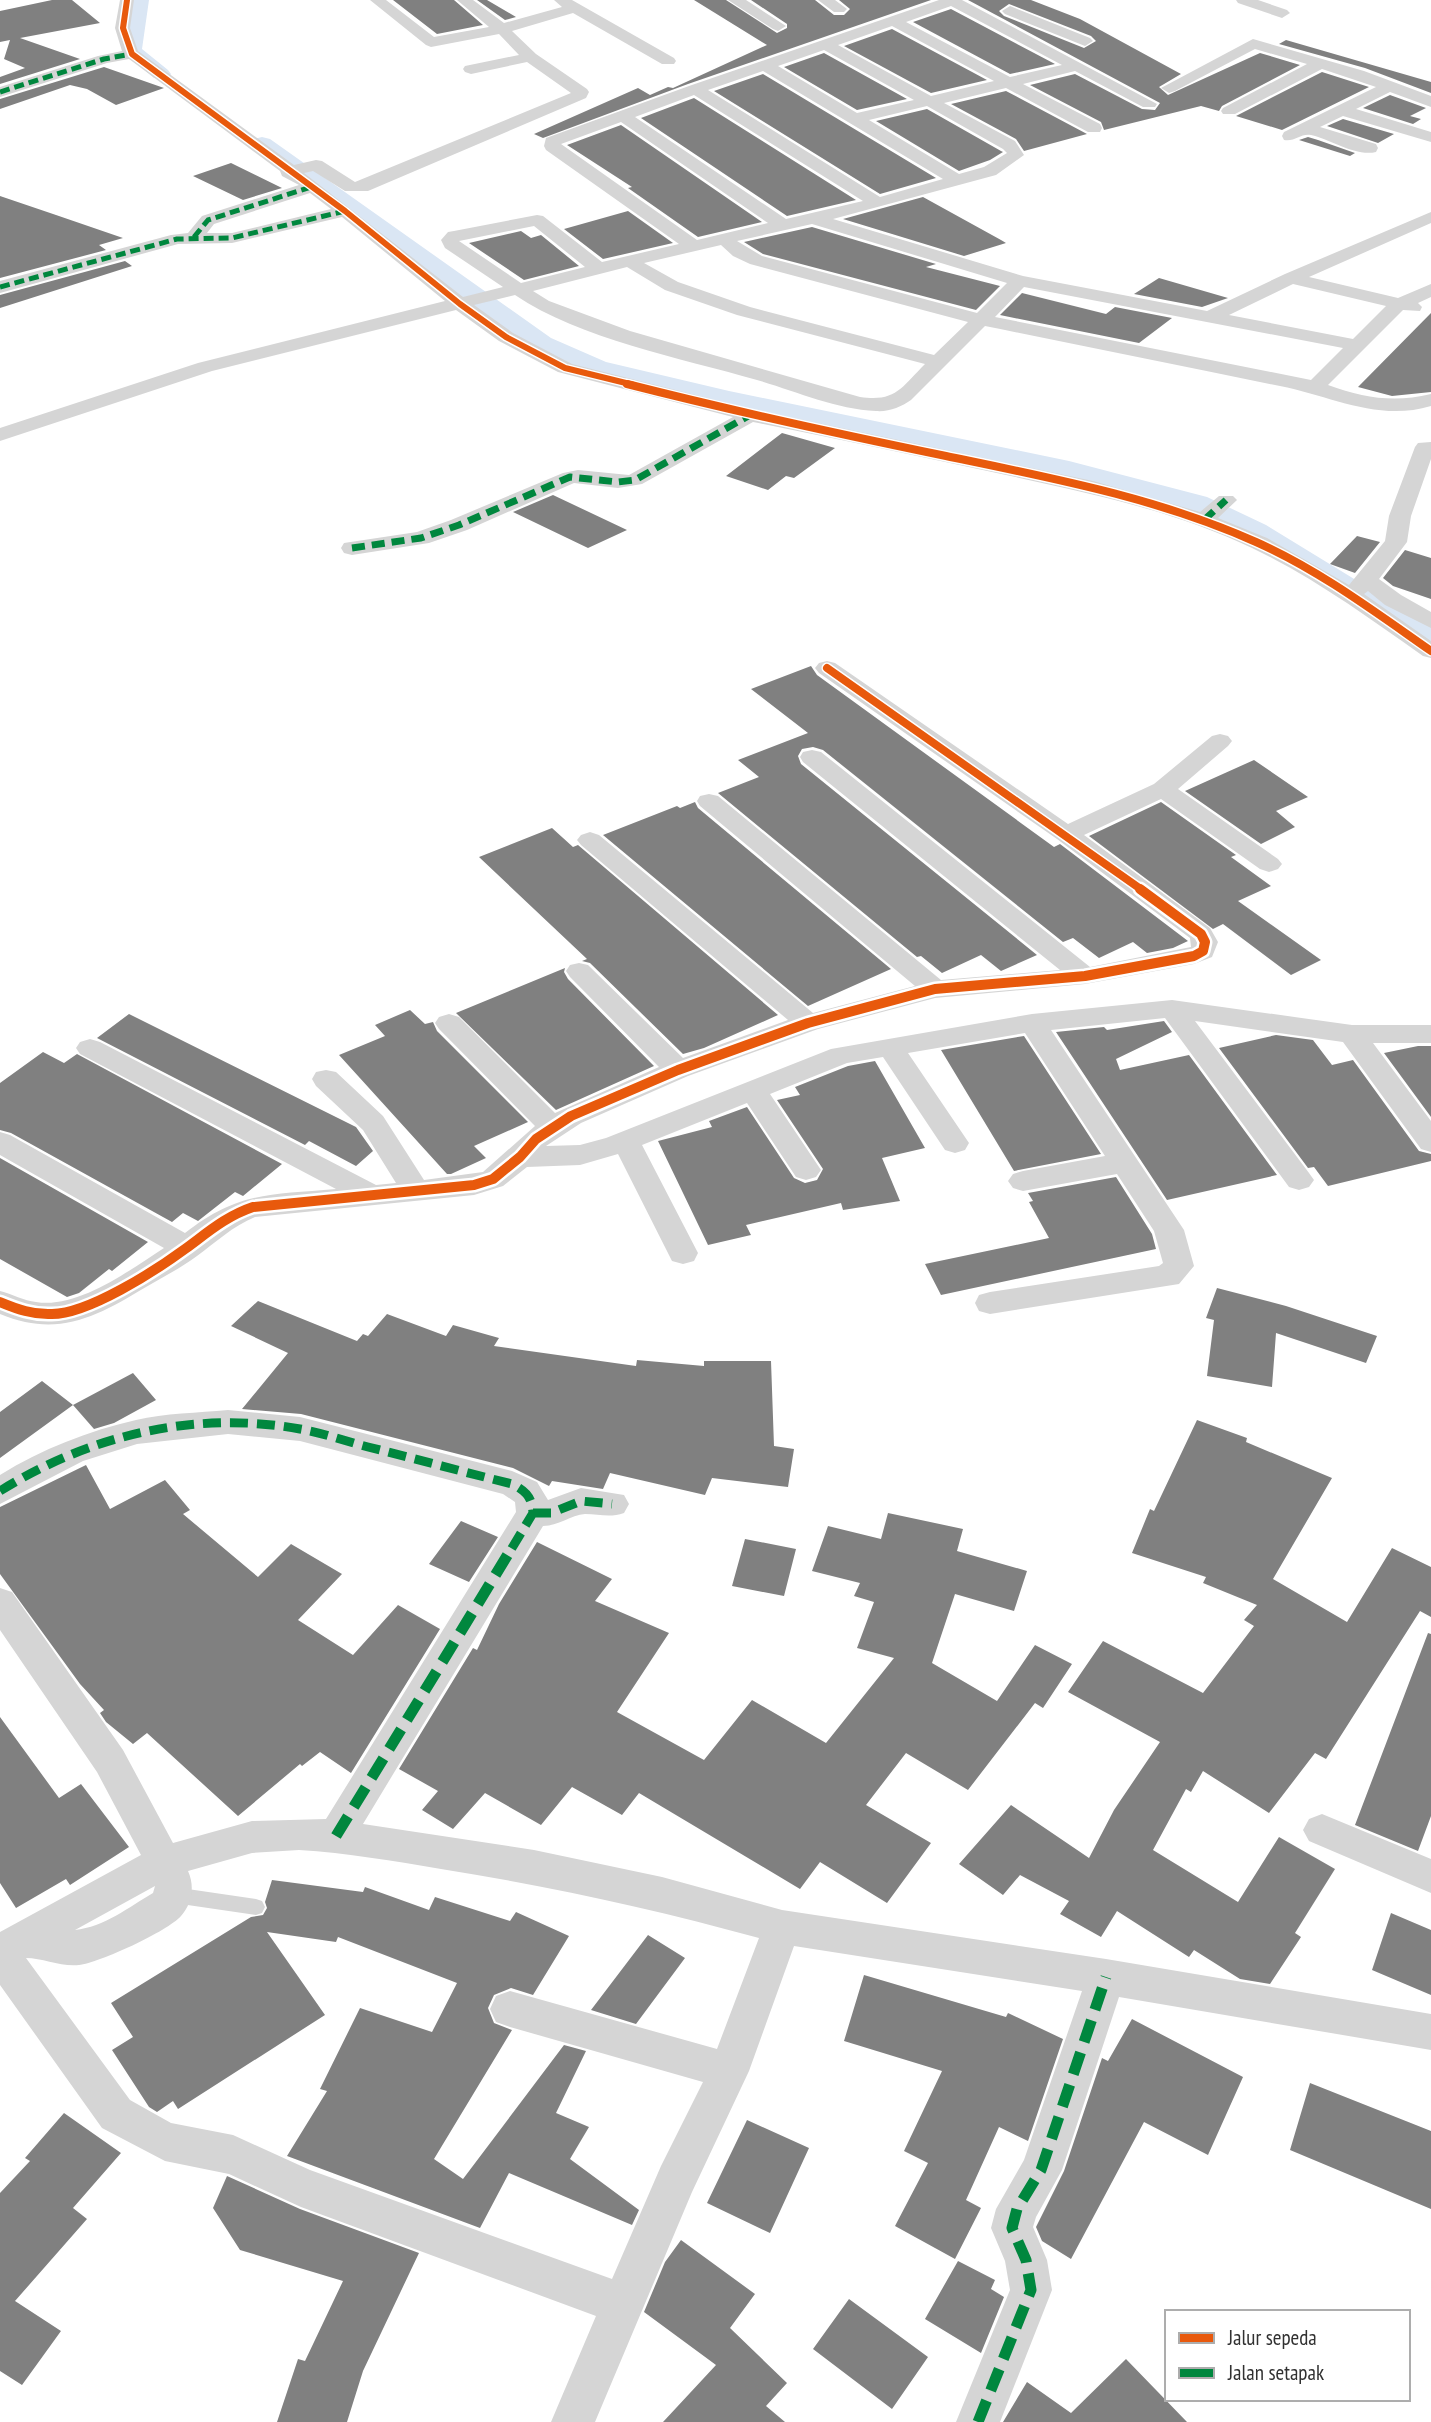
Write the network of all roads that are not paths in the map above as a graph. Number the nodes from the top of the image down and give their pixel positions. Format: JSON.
{"nodes":[{"id":1,"x":127,"y":0,"type":"edge"},
{"id":2,"x":377,"y":0,"type":"edge"},
{"id":3,"x":464,"y":0,"type":"edge"},
{"id":4,"x":735,"y":0,"type":"edge"},
{"id":5,"x":825,"y":0,"type":"edge"},
{"id":6,"x":953,"y":0,"type":"edge"},
{"id":7,"x":1243,"y":0,"type":"edge"},
{"id":8,"x":567,"y":4,"type":"edge"},
{"id":9,"x":996,"y":5,"type":"dead end"},
{"id":10,"x":839,"y":9,"type":"dead end"},
{"id":11,"x":1282,"y":13,"type":"dead end"},
{"id":12,"x":893,"y":21,"type":"junction"},
{"id":13,"x":778,"y":26,"type":"dead end"},
{"id":14,"x":502,"y":29,"type":"junction"},
{"id":15,"x":1085,"y":41,"type":"dead end"},
{"id":16,"x":825,"y":44,"type":"junction"},
{"id":17,"x":132,"y":54,"type":"junction"},
{"id":18,"x":530,"y":57,"type":"junction"},
{"id":19,"x":668,"y":61,"type":"dead end"},
{"id":20,"x":1321,"y":64,"type":"junction"},
{"id":21,"x":765,"y":65,"type":"junction"},
{"id":22,"x":1078,"y":65,"type":"junction"},
{"id":23,"x":471,"y":69,"type":"dead end"},
{"id":24,"x":1006,"y":83,"type":"junction"},
{"id":25,"x":1390,"y":86,"type":"junction"},
{"id":26,"x":1169,"y":88,"type":"dead end"},
{"id":27,"x":695,"y":89,"type":"junction"},
{"id":28,"x":0,"y":92,"type":"edge"},
{"id":29,"x":932,"y":100,"type":"junction"},
{"id":30,"x":1431,"y":102,"type":"edge"},
{"id":31,"x":1149,"y":104,"type":"dead end"},
{"id":32,"x":1340,"y":110,"type":"junction"},
{"id":33,"x":1229,"y":111,"type":"dead end"},
{"id":34,"x":625,"y":117,"type":"junction"},
{"id":35,"x":853,"y":119,"type":"junction"},
{"id":36,"x":1094,"y":128,"type":"dead end"},
{"id":37,"x":1431,"y":137,"type":"edge"},
{"id":38,"x":1370,"y":148,"type":"dead end"},
{"id":39,"x":291,"y":171,"type":"junction"},
{"id":40,"x":958,"y":181,"type":"junction"},
{"id":41,"x":311,"y":187,"type":"junction"},
{"id":42,"x":878,"y":202,"type":"junction"},
{"id":43,"x":345,"y":211,"type":"junction"},
{"id":44,"x":1431,"y":217,"type":"edge"},
{"id":45,"x":811,"y":218,"type":"junction"},
{"id":46,"x":781,"y":224,"type":"junction"},
{"id":47,"x":194,"y":237,"type":"junction"},
{"id":48,"x":723,"y":238,"type":"junction"},
{"id":49,"x":694,"y":246,"type":"junction"},
{"id":50,"x":630,"y":261,"type":"junction"},
{"id":51,"x":598,"y":269,"type":"junction"},
{"id":52,"x":1291,"y":278,"type":"junction"},
{"id":53,"x":1020,"y":281,"type":"junction"},
{"id":54,"x":0,"y":287,"type":"edge"},
{"id":55,"x":513,"y":290,"type":"junction"},
{"id":56,"x":1431,"y":290,"type":"edge"},
{"id":57,"x":466,"y":302,"type":"junction"},
{"id":58,"x":1399,"y":304,"type":"junction"},
{"id":59,"x":1431,"y":311,"type":"edge"},
{"id":60,"x":1210,"y":317,"type":"junction"},
{"id":61,"x":982,"y":320,"type":"junction"},
{"id":62,"x":1355,"y":345,"type":"junction"},
{"id":63,"x":938,"y":362,"type":"junction"},
{"id":64,"x":1315,"y":387,"type":"junction"},
{"id":65,"x":1431,"y":400,"type":"edge"},
{"id":66,"x":750,"y":415,"type":"junction"},
{"id":67,"x":0,"y":435,"type":"edge"},
{"id":68,"x":1425,"y":447,"type":"dead end"},
{"id":69,"x":352,"y":548,"type":"dead end"},
{"id":70,"x":1358,"y":588,"type":"junction"},
{"id":71,"x":1431,"y":621,"type":"edge"},
{"id":72,"x":1431,"y":651,"type":"edge"},
{"id":73,"x":827,"y":668,"type":"dead end"},
{"id":74,"x":1220,"y":741,"type":"dead end"},
{"id":75,"x":812,"y":757,"type":"dead end"},
{"id":76,"x":1163,"y":789,"type":"junction"},
{"id":77,"x":709,"y":801,"type":"dead end"},
{"id":78,"x":1066,"y":834,"type":"junction"},
{"id":79,"x":590,"y":840,"type":"dead end"},
{"id":80,"x":1269,"y":864,"type":"dead end"},
{"id":81,"x":579,"y":971,"type":"dead end"},
{"id":82,"x":1085,"y":976,"type":"junction"},
{"id":83,"x":934,"y":989,"type":"junction"},
{"id":84,"x":1172,"y":1009,"type":"junction"},
{"id":85,"x":449,"y":1023,"type":"dead end"},
{"id":86,"x":808,"y":1023,"type":"junction"},
{"id":87,"x":1032,"y":1023,"type":"junction"},
{"id":88,"x":1352,"y":1034,"type":"junction"},
{"id":89,"x":1431,"y":1034,"type":"edge"},
{"id":90,"x":90,"y":1048,"type":"dead end"},
{"id":91,"x":891,"y":1048,"type":"junction"},
{"id":92,"x":678,"y":1070,"type":"junction"},
{"id":93,"x":326,"y":1079,"type":"dead end"},
{"id":94,"x":752,"y":1089,"type":"junction"},
{"id":95,"x":553,"y":1128,"type":"junction"},
{"id":96,"x":625,"y":1140,"type":"junction"},
{"id":97,"x":0,"y":1142,"type":"edge"},
{"id":98,"x":1431,"y":1142,"type":"edge"},
{"id":99,"x":956,"y":1143,"type":"dead end"},
{"id":100,"x":520,"y":1157,"type":"junction"},
{"id":101,"x":1124,"y":1163,"type":"junction"},
{"id":102,"x":806,"y":1170,"type":"dead end"},
{"id":103,"x":1299,"y":1180,"type":"dead end"},
{"id":104,"x":1023,"y":1181,"type":"dead end"},
{"id":105,"x":417,"y":1192,"type":"junction"},
{"id":106,"x":372,"y":1195,"type":"junction"},
{"id":107,"x":187,"y":1248,"type":"junction"},
{"id":108,"x":683,"y":1253,"type":"dead end"},
{"id":109,"x":0,"y":1302,"type":"edge"},
{"id":110,"x":990,"y":1303,"type":"dead end"},
{"id":111,"x":0,"y":1491,"type":"edge"},
{"id":112,"x":612,"y":1504,"type":"dead end"},
{"id":113,"x":533,"y":1513,"type":"junction"},
{"id":114,"x":0,"y":1602,"type":"edge"},
{"id":115,"x":1322,"y":1830,"type":"dead end"},
{"id":116,"x":336,"y":1836,"type":"junction"},
{"id":117,"x":1431,"y":1876,"type":"edge"},
{"id":118,"x":168,"y":1878,"type":"junction"},
{"id":119,"x":256,"y":1907,"type":"dead end"},
{"id":120,"x":782,"y":1927,"type":"junction"},
{"id":121,"x":7,"y":1948,"type":"edge"},
{"id":122,"x":1106,"y":1977,"type":"junction"},
{"id":123,"x":510,"y":2010,"type":"dead end"},
{"id":124,"x":1431,"y":2032,"type":"edge"},
{"id":125,"x":729,"y":2071,"type":"junction"},
{"id":126,"x":622,"y":2304,"type":"junction"},
{"id":127,"x":573,"y":2422,"type":"edge"},
{"id":128,"x":978,"y":2422,"type":"edge"}],
"edges":[{"from":1,"to":17,"type":"street"},
{"from":2,"to":14,"type":"street"},
{"from":3,"to":14,"type":"street"},
{"from":4,"to":13,"type":"street"},
{"from":5,"to":10,"type":"street"},
{"from":6,"to":12,"type":"street"},
{"from":6,"to":22,"type":"street"},
{"from":7,"to":11,"type":"street"},
{"from":8,"to":14,"type":"street"},
{"from":8,"to":19,"type":"street"},
{"from":9,"to":15,"type":"street"},
{"from":12,"to":16,"type":"street"},
{"from":12,"to":24,"type":"street"},
{"from":14,"to":18,"type":"street"},
{"from":16,"to":21,"type":"street"},
{"from":16,"to":29,"type":"street"},
{"from":17,"to":28,"type":"street"},
{"from":17,"to":39,"type":"street"},
{"from":18,"to":23,"type":"street"},
{"from":18,"to":39,"type":"street"},
{"from":20,"to":25,"type":"street"},
{"from":20,"to":26,"type":"street"},
{"from":20,"to":33,"type":"street"},
{"from":21,"to":27,"type":"street"},
{"from":21,"to":35,"type":"street"},
{"from":22,"to":24,"type":"street"},
{"from":22,"to":31,"type":"street"},
{"from":24,"to":29,"type":"street"},
{"from":24,"to":36,"type":"street"},
{"from":25,"to":30,"type":"street"},
{"from":25,"to":32,"type":"street"},
{"from":27,"to":34,"type":"street"},
{"from":27,"to":42,"type":"street"},
{"from":29,"to":35,"type":"street"},
{"from":29,"to":40,"type":"street"},
{"from":32,"to":37,"type":"street"},
{"from":32,"to":38,"type":"street"},
{"from":34,"to":46,"type":"street"},
{"from":34,"to":49,"type":"street"},
{"from":35,"to":40,"type":"street"},
{"from":39,"to":41,"type":"street"},
{"from":40,"to":42,"type":"street"},
{"from":41,"to":43,"type":"street"},
{"from":41,"to":47,"type":"street"},
{"from":42,"to":45,"type":"street"},
{"from":43,"to":47,"type":"street"},
{"from":43,"to":57,"type":"street"},
{"from":44,"to":52,"type":"street"},
{"from":45,"to":46,"type":"street"},
{"from":45,"to":53,"type":"street"},
{"from":46,"to":48,"type":"street"},
{"from":47,"to":54,"type":"street"},
{"from":48,"to":49,"type":"street"},
{"from":48,"to":61,"type":"street"},
{"from":49,"to":50,"type":"street"},
{"from":50,"to":51,"type":"street"},
{"from":50,"to":63,"type":"street"},
{"from":51,"to":55,"type":"street"},
{"from":51,"to":55,"type":"street"},
{"from":52,"to":58,"type":"street"},
{"from":52,"to":60,"type":"street"},
{"from":53,"to":60,"type":"street"},
{"from":53,"to":61,"type":"street"},
{"from":55,"to":57,"type":"street"},
{"from":55,"to":63,"type":"street"},
{"from":56,"to":58,"type":"street"},
{"from":57,"to":66,"type":"street"},
{"from":57,"to":67,"type":"street"},
{"from":58,"to":59,"type":"street"},
{"from":58,"to":62,"type":"street"},
{"from":60,"to":62,"type":"street"},
{"from":61,"to":63,"type":"street"},
{"from":61,"to":64,"type":"street"},
{"from":62,"to":64,"type":"street"},
{"from":64,"to":65,"type":"street"},
{"from":66,"to":69,"type":"street"},
{"from":66,"to":70,"type":"street"},
{"from":68,"to":70,"type":"street"},
{"from":70,"to":71,"type":"street"},
{"from":70,"to":72,"type":"street"},
{"from":73,"to":78,"type":"street"},
{"from":74,"to":76,"type":"street"},
{"from":75,"to":82,"type":"street"},
{"from":76,"to":78,"type":"street"},
{"from":76,"to":80,"type":"street"},
{"from":77,"to":83,"type":"street"},
{"from":78,"to":82,"type":"street"},
{"from":79,"to":86,"type":"street"},
{"from":81,"to":92,"type":"street"},
{"from":82,"to":83,"type":"street"},
{"from":83,"to":86,"type":"street"},
{"from":84,"to":87,"type":"street"},
{"from":84,"to":88,"type":"street"},
{"from":84,"to":103,"type":"street"},
{"from":85,"to":95,"type":"street"},
{"from":86,"to":92,"type":"street"},
{"from":87,"to":91,"type":"street"},
{"from":87,"to":101,"type":"street"},
{"from":88,"to":89,"type":"street"},
{"from":88,"to":98,"type":"street"},
{"from":90,"to":106,"type":"street"},
{"from":91,"to":94,"type":"street"},
{"from":91,"to":99,"type":"street"},
{"from":92,"to":95,"type":"street"},
{"from":93,"to":105,"type":"street"},
{"from":94,"to":96,"type":"street"},
{"from":94,"to":102,"type":"street"},
{"from":95,"to":100,"type":"street"},
{"from":96,"to":100,"type":"street"},
{"from":96,"to":108,"type":"street"},
{"from":97,"to":107,"type":"street"},
{"from":100,"to":105,"type":"street"},
{"from":101,"to":104,"type":"street"},
{"from":101,"to":110,"type":"street"},
{"from":105,"to":106,"type":"street"},
{"from":106,"to":107,"type":"street"},
{"from":107,"to":109,"type":"street"},
{"from":111,"to":113,"type":"street"},
{"from":112,"to":113,"type":"street"},
{"from":113,"to":116,"type":"street"},
{"from":114,"to":118,"type":"street"},
{"from":115,"to":117,"type":"street"},
{"from":116,"to":118,"type":"street"},
{"from":116,"to":120,"type":"street"},
{"from":118,"to":119,"type":"lane"},
{"from":118,"to":121,"type":"street"},
{"from":120,"to":122,"type":"street"},
{"from":120,"to":125,"type":"street"},
{"from":121,"to":126,"type":"street"},
{"from":122,"to":124,"type":"street"},
{"from":122,"to":128,"type":"street"},
{"from":123,"to":125,"type":"street"},
{"from":125,"to":126,"type":"street"},
{"from":126,"to":127,"type":"street"}]}
